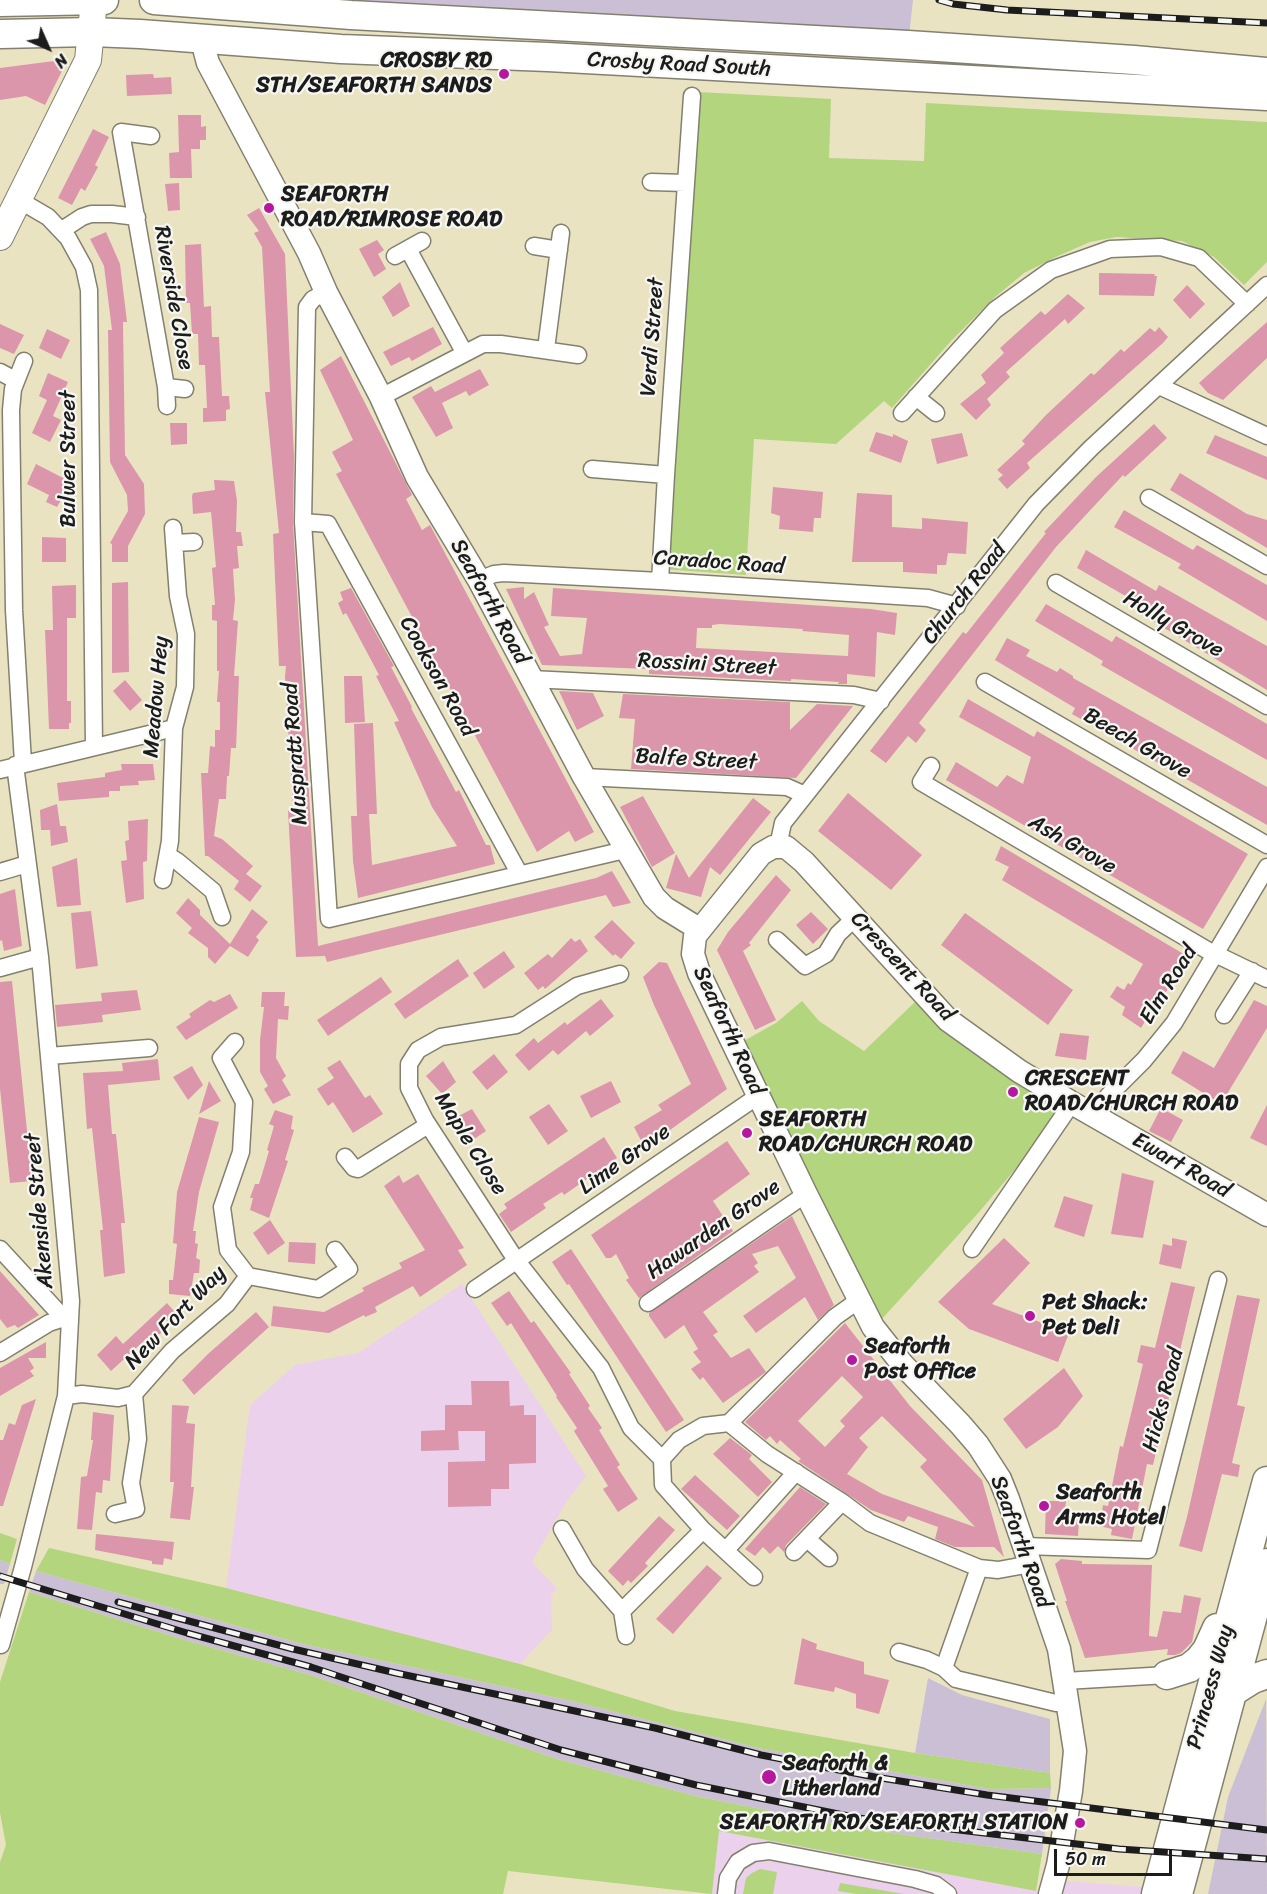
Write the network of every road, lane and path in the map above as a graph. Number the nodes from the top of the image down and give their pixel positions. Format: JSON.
{"nodes":[{"id":1,"x":94,"y":0,"type":"edge"},
{"id":2,"x":105,"y":0,"type":"edge"},
{"id":3,"x":154,"y":0,"type":"edge"},
{"id":4,"x":0,"y":2,"type":"edge"},
{"id":5,"x":92,"y":32,"type":"junction"},
{"id":6,"x":1,"y":34,"type":"edge"},
{"id":7,"x":206,"y":38,"type":"junction"},
{"id":8,"x":1134,"y":60,"type":"junction"},
{"id":9,"x":1267,"y":62,"type":"edge"},
{"id":10,"x":1267,"y":72,"type":"edge"},
{"id":11,"x":1169,"y":92,"type":"junction"},
{"id":12,"x":692,"y":96,"type":"dead end"},
{"id":13,"x":1267,"y":96,"type":"edge"},
{"id":14,"x":1267,"y":101,"type":"edge"},
{"id":15,"x":151,"y":136,"type":"dead end"},
{"id":16,"x":651,"y":182,"type":"dead end"},
{"id":17,"x":686,"y":183,"type":"junction"},
{"id":18,"x":19,"y":200,"type":"junction"},
{"id":19,"x":136,"y":217,"type":"junction"},
{"id":20,"x":62,"y":231,"type":"junction"},
{"id":21,"x":0,"y":237,"type":"edge"},
{"id":22,"x":534,"y":246,"type":"dead end"},
{"id":23,"x":408,"y":249,"type":"dead end"},
{"id":24,"x":1267,"y":285,"type":"edge"},
{"id":25,"x":326,"y":292,"type":"junction"},
{"id":26,"x":1247,"y":303,"type":"junction"},
{"id":27,"x":546,"y":350,"type":"junction"},
{"id":28,"x":464,"y":352,"type":"junction"},
{"id":29,"x":578,"y":355,"type":"dead end"},
{"id":30,"x":24,"y":361,"type":"dead end"},
{"id":31,"x":0,"y":372,"type":"edge"},
{"id":32,"x":15,"y":380,"type":"junction"},
{"id":33,"x":1159,"y":386,"type":"junction"},
{"id":34,"x":166,"y":387,"type":"junction"},
{"id":35,"x":185,"y":389,"type":"dead end"},
{"id":36,"x":381,"y":397,"type":"junction"},
{"id":37,"x":916,"y":397,"type":"junction"},
{"id":38,"x":167,"y":406,"type":"dead end"},
{"id":39,"x":902,"y":413,"type":"dead end"},
{"id":40,"x":936,"y":413,"type":"dead end"},
{"id":41,"x":1267,"y":436,"type":"edge"},
{"id":42,"x":592,"y":469,"type":"dead end"},
{"id":43,"x":666,"y":475,"type":"junction"},
{"id":44,"x":6,"y":490,"type":"edge"},
{"id":45,"x":1149,"y":497,"type":"dead end"},
{"id":46,"x":303,"y":522,"type":"junction"},
{"id":47,"x":194,"y":542,"type":"dead end"},
{"id":48,"x":1267,"y":566,"type":"edge"},
{"id":49,"x":479,"y":580,"type":"junction"},
{"id":50,"x":660,"y":581,"type":"junction"},
{"id":51,"x":1056,"y":583,"type":"dead end"},
{"id":52,"x":957,"y":606,"type":"junction"},
{"id":53,"x":7,"y":610,"type":"edge"},
{"id":54,"x":531,"y":679,"type":"junction"},
{"id":55,"x":985,"y":682,"type":"dead end"},
{"id":56,"x":881,"y":701,"type":"junction"},
{"id":57,"x":1267,"y":706,"type":"edge"},
{"id":58,"x":174,"y":728,"type":"junction"},
{"id":59,"x":94,"y":747,"type":"junction"},
{"id":60,"x":13,"y":766,"type":"edge"},
{"id":61,"x":931,"y":766,"type":"dead end"},
{"id":62,"x":584,"y":777,"type":"junction"},
{"id":63,"x":806,"y":795,"type":"junction"},
{"id":64,"x":1267,"y":845,"type":"edge"},
{"id":65,"x":778,"y":846,"type":"junction"},
{"id":66,"x":625,"y":850,"type":"junction"},
{"id":67,"x":169,"y":856,"type":"junction"},
{"id":68,"x":27,"y":864,"type":"junction"},
{"id":69,"x":1267,"y":867,"type":"edge"},
{"id":70,"x":0,"y":873,"type":"edge"},
{"id":71,"x":519,"y":873,"type":"junction"},
{"id":72,"x":163,"y":880,"type":"dead end"},
{"id":73,"x":222,"y":916,"type":"dead end"},
{"id":74,"x":856,"y":917,"type":"junction"},
{"id":75,"x":699,"y":929,"type":"junction"},
{"id":76,"x":777,"y":940,"type":"dead end"},
{"id":77,"x":1215,"y":953,"type":"junction"},
{"id":78,"x":39,"y":957,"type":"junction"},
{"id":79,"x":0,"y":968,"type":"edge"},
{"id":80,"x":620,"y":974,"type":"dead end"},
{"id":81,"x":1260,"y":975,"type":"edge"},
{"id":82,"x":1224,"y":1014,"type":"dead end"},
{"id":83,"x":235,"y":1042,"type":"dead end"},
{"id":84,"x":149,"y":1048,"type":"dead end"},
{"id":85,"x":49,"y":1056,"type":"junction"},
{"id":86,"x":758,"y":1096,"type":"junction"},
{"id":87,"x":1072,"y":1103,"type":"junction"},
{"id":88,"x":1095,"y":1117,"type":"junction"},
{"id":89,"x":428,"y":1125,"type":"junction"},
{"id":90,"x":345,"y":1157,"type":"dead end"},
{"id":91,"x":806,"y":1194,"type":"junction"},
{"id":92,"x":1267,"y":1215,"type":"edge"},
{"id":93,"x":0,"y":1249,"type":"edge"},
{"id":94,"x":972,"y":1249,"type":"dead end"},
{"id":95,"x":335,"y":1250,"type":"dead end"},
{"id":96,"x":516,"y":1260,"type":"junction"},
{"id":97,"x":248,"y":1276,"type":"junction"},
{"id":98,"x":1218,"y":1280,"type":"dead end"},
{"id":99,"x":475,"y":1289,"type":"dead end"},
{"id":100,"x":859,"y":1300,"type":"junction"},
{"id":101,"x":648,"y":1303,"type":"dead end"},
{"id":102,"x":66,"y":1321,"type":"junction"},
{"id":103,"x":0,"y":1353,"type":"edge"},
{"id":104,"x":134,"y":1394,"type":"junction"},
{"id":105,"x":66,"y":1396,"type":"junction"},
{"id":106,"x":729,"y":1424,"type":"junction"},
{"id":107,"x":662,"y":1459,"type":"junction"},
{"id":108,"x":796,"y":1472,"type":"junction"},
{"id":109,"x":1267,"y":1481,"type":"edge"},
{"id":110,"x":842,"y":1502,"type":"junction"},
{"id":111,"x":115,"y":1514,"type":"dead end"},
{"id":112,"x":562,"y":1529,"type":"dead end"},
{"id":113,"x":703,"y":1530,"type":"junction"},
{"id":114,"x":807,"y":1539,"type":"junction"},
{"id":115,"x":726,"y":1550,"type":"junction"},
{"id":116,"x":794,"y":1552,"type":"dead end"},
{"id":117,"x":1027,"y":1555,"type":"junction"},
{"id":118,"x":829,"y":1558,"type":"dead end"},
{"id":119,"x":1267,"y":1563,"type":"edge"},
{"id":120,"x":979,"y":1568,"type":"junction"},
{"id":121,"x":754,"y":1577,"type":"dead end"},
{"id":122,"x":1250,"y":1587,"type":"junction"},
{"id":123,"x":622,"y":1611,"type":"junction"},
{"id":124,"x":626,"y":1636,"type":"dead end"},
{"id":125,"x":1267,"y":1642,"type":"edge"},
{"id":126,"x":1,"y":1645,"type":"edge"},
{"id":127,"x":898,"y":1652,"type":"dead end"},
{"id":128,"x":944,"y":1668,"type":"junction"},
{"id":129,"x":1267,"y":1674,"type":"edge"},
{"id":130,"x":1167,"y":1675,"type":"joint"},
{"id":131,"x":1066,"y":1690,"type":"junction"},
{"id":132,"x":1234,"y":1691,"type":"junction"},
{"id":133,"x":726,"y":1894,"type":"edge"},
{"id":134,"x":948,"y":1894,"type":"edge"},
{"id":135,"x":1050,"y":1894,"type":"edge"},
{"id":136,"x":1156,"y":1894,"type":"edge"},
{"id":137,"x":1179,"y":1894,"type":"edge"}],
"edges":[{"from":1,"to":2,"type":"highway"},
{"from":1,"to":4,"type":"highway"},
{"from":1,"to":5,"type":"main road"},
{"from":3,"to":8,"type":"highway","name":"Crosby Road South"},
{"from":5,"to":6,"type":"highway","name":"Crosby Road South"},
{"from":5,"to":7,"type":"highway","name":"Crosby Road South"},
{"from":5,"to":18,"type":"main road"},
{"from":7,"to":11,"type":"highway","name":"Crosby Road South"},
{"from":7,"to":25,"type":"main road","name":"Seaforth Road"},
{"from":8,"to":9,"type":"highway"},
{"from":8,"to":10,"type":"highway","name":"Crosby Road South"},
{"from":11,"to":13,"type":"highway","name":"Crosby Road South"},
{"from":11,"to":14,"type":"highway"},
{"from":12,"to":17,"type":"street","name":"Verdi Street"},
{"from":15,"to":19,"type":"street","name":"Riverside Close"},
{"from":16,"to":17,"type":"street"},
{"from":17,"to":43,"type":"street","name":"Verdi Street"},
{"from":18,"to":20,"type":"street","name":"Bulwer Street"},
{"from":18,"to":21,"type":"main road"},
{"from":19,"to":20,"type":"street","name":"Riverside Close"},
{"from":19,"to":34,"type":"street","name":"Riverside Close"},
{"from":20,"to":59,"type":"street","name":"Bulwer Street"},
{"from":22,"to":27,"type":"street"},
{"from":23,"to":28,"type":"street"},
{"from":24,"to":26,"type":"street","name":"Church Road"},
{"from":25,"to":36,"type":"main road","name":"Seaforth Road"},
{"from":25,"to":46,"type":"street","name":"Muspratt Road"},
{"from":26,"to":33,"type":"street","name":"Church Road"},
{"from":26,"to":37,"type":"street"},
{"from":27,"to":28,"type":"street"},
{"from":27,"to":29,"type":"street"},
{"from":28,"to":36,"type":"street"},
{"from":30,"to":32,"type":"street","name":"Akenside Street"},
{"from":31,"to":32,"type":"street"},
{"from":32,"to":44,"type":"street","name":"Akenside Street"},
{"from":33,"to":41,"type":"street"},
{"from":33,"to":52,"type":"street","name":"Church Road"},
{"from":34,"to":35,"type":"street","name":"Riverside Close"},
{"from":34,"to":38,"type":"street","name":"Riverside Close"},
{"from":36,"to":49,"type":"main road","name":"Seaforth Road"},
{"from":37,"to":39,"type":"street"},
{"from":37,"to":40,"type":"street"},
{"from":42,"to":43,"type":"street"},
{"from":43,"to":50,"type":"street","name":"Verdi Street"},
{"from":44,"to":53,"type":"street","name":"Akenside Street"},
{"from":45,"to":48,"type":"street"},
{"from":46,"to":71,"type":"street","name":"Cookson Road"},
{"from":46,"to":71,"type":"street","name":"Muspratt Road"},
{"from":47,"to":58,"type":"street","name":"Meadow Hey"},
{"from":49,"to":50,"type":"street","name":"Caradoc Road"},
{"from":49,"to":54,"type":"main road","name":"Seaforth Road"},
{"from":50,"to":52,"type":"street","name":"Caradoc Road"},
{"from":51,"to":57,"type":"street","name":"Holly Grove"},
{"from":52,"to":56,"type":"street","name":"Church Road"},
{"from":53,"to":60,"type":"street","name":"Akenside Street"},
{"from":54,"to":56,"type":"street","name":"Rossini Street"},
{"from":54,"to":62,"type":"main road","name":"Seaforth Road"},
{"from":55,"to":64,"type":"street","name":"Beech Grove"},
{"from":56,"to":63,"type":"street","name":"Church Road"},
{"from":58,"to":59,"type":"street"},
{"from":58,"to":67,"type":"street","name":"Meadow Hey"},
{"from":59,"to":60,"type":"street"},
{"from":60,"to":68,"type":"street","name":"Akenside Street"},
{"from":61,"to":77,"type":"street","name":"Ash Grove"},
{"from":62,"to":63,"type":"street","name":"Balfe Street"},
{"from":62,"to":66,"type":"main road","name":"Seaforth Road"},
{"from":63,"to":65,"type":"street","name":"Church Road"},
{"from":65,"to":74,"type":"main road","name":"Crescent Road"},
{"from":65,"to":75,"type":"main road"},
{"from":66,"to":71,"type":"street","name":"Muspratt Road"},
{"from":66,"to":75,"type":"main road","name":"Seaforth Road"},
{"from":67,"to":72,"type":"street","name":"Meadow Hey"},
{"from":67,"to":73,"type":"street"},
{"from":68,"to":70,"type":"street"},
{"from":68,"to":78,"type":"street","name":"Akenside Street"},
{"from":69,"to":77,"type":"street","name":"Elm Road"},
{"from":74,"to":76,"type":"street"},
{"from":74,"to":87,"type":"main road","name":"Crescent Road"},
{"from":75,"to":86,"type":"main road","name":"Seaforth Road"},
{"from":77,"to":81,"type":"street"},
{"from":77,"to":88,"type":"street","name":"Elm Road"},
{"from":78,"to":79,"type":"street"},
{"from":78,"to":85,"type":"street","name":"Akenside Street"},
{"from":80,"to":89,"type":"street","name":"Maple Close"},
{"from":81,"to":82,"type":"street"},
{"from":83,"to":97,"type":"street","name":"New Fort Way"},
{"from":84,"to":85,"type":"street"},
{"from":85,"to":102,"type":"street","name":"Akenside Street"},
{"from":86,"to":91,"type":"main road","name":"Seaforth Road"},
{"from":86,"to":96,"type":"street","name":"Lime Grove"},
{"from":87,"to":88,"type":"main road","name":"Crescent Road"},
{"from":87,"to":94,"type":"street"},
{"from":88,"to":92,"type":"main road","name":"Ewart Road"},
{"from":89,"to":90,"type":"street"},
{"from":89,"to":96,"type":"street","name":"Maple Close"},
{"from":91,"to":100,"type":"main road","name":"Seaforth Road"},
{"from":91,"to":101,"type":"street","name":"Hawarden Grove"},
{"from":93,"to":102,"type":"street"},
{"from":95,"to":97,"type":"street","name":"New Fort Way"},
{"from":96,"to":99,"type":"street","name":"Lime Grove"},
{"from":96,"to":107,"type":"street"},
{"from":97,"to":104,"type":"street","name":"New Fort Way"},
{"from":98,"to":117,"type":"street","name":"Hicks Road"},
{"from":100,"to":106,"type":"street"},
{"from":100,"to":117,"type":"main road","name":"Seaforth Road"},
{"from":102,"to":103,"type":"street"},
{"from":102,"to":105,"type":"street","name":"Akenside Street"},
{"from":104,"to":105,"type":"street","name":"New Fort Way"},
{"from":104,"to":111,"type":"street"},
{"from":105,"to":126,"type":"street","name":"Akenside Street"},
{"from":106,"to":107,"type":"street"},
{"from":106,"to":108,"type":"street"},
{"from":107,"to":113,"type":"street"},
{"from":108,"to":110,"type":"street"},
{"from":108,"to":115,"type":"street"},
{"from":109,"to":122,"type":"highway","name":"Princess Way"},
{"from":110,"to":114,"type":"street"},
{"from":110,"to":120,"type":"street"},
{"from":112,"to":123,"type":"street"},
{"from":113,"to":115,"type":"street"},
{"from":113,"to":123,"type":"street"},
{"from":114,"to":116,"type":"street"},
{"from":114,"to":118,"type":"street"},
{"from":115,"to":121,"type":"street"},
{"from":117,"to":120,"type":"street"},
{"from":117,"to":131,"type":"main road","name":"Seaforth Road"},
{"from":119,"to":122,"type":"highway","name":"Princess Way"},
{"from":120,"to":128,"type":"street"},
{"from":122,"to":125,"type":"highway"},
{"from":122,"to":130,"type":"highway"},
{"from":122,"to":132,"type":"highway","name":"Princess Way"},
{"from":122,"to":136,"type":"highway","name":"Princess Way"},
{"from":123,"to":124,"type":"street"},
{"from":127,"to":128,"type":"street"},
{"from":128,"to":131,"type":"street"},
{"from":129,"to":132,"type":"highway"},
{"from":130,"to":131,"type":"street"},
{"from":131,"to":135,"type":"main road","name":"Seaforth Road"},
{"from":132,"to":137,"type":"highway","name":"Princess Way"},
{"from":133,"to":134,"type":"street"}]}
